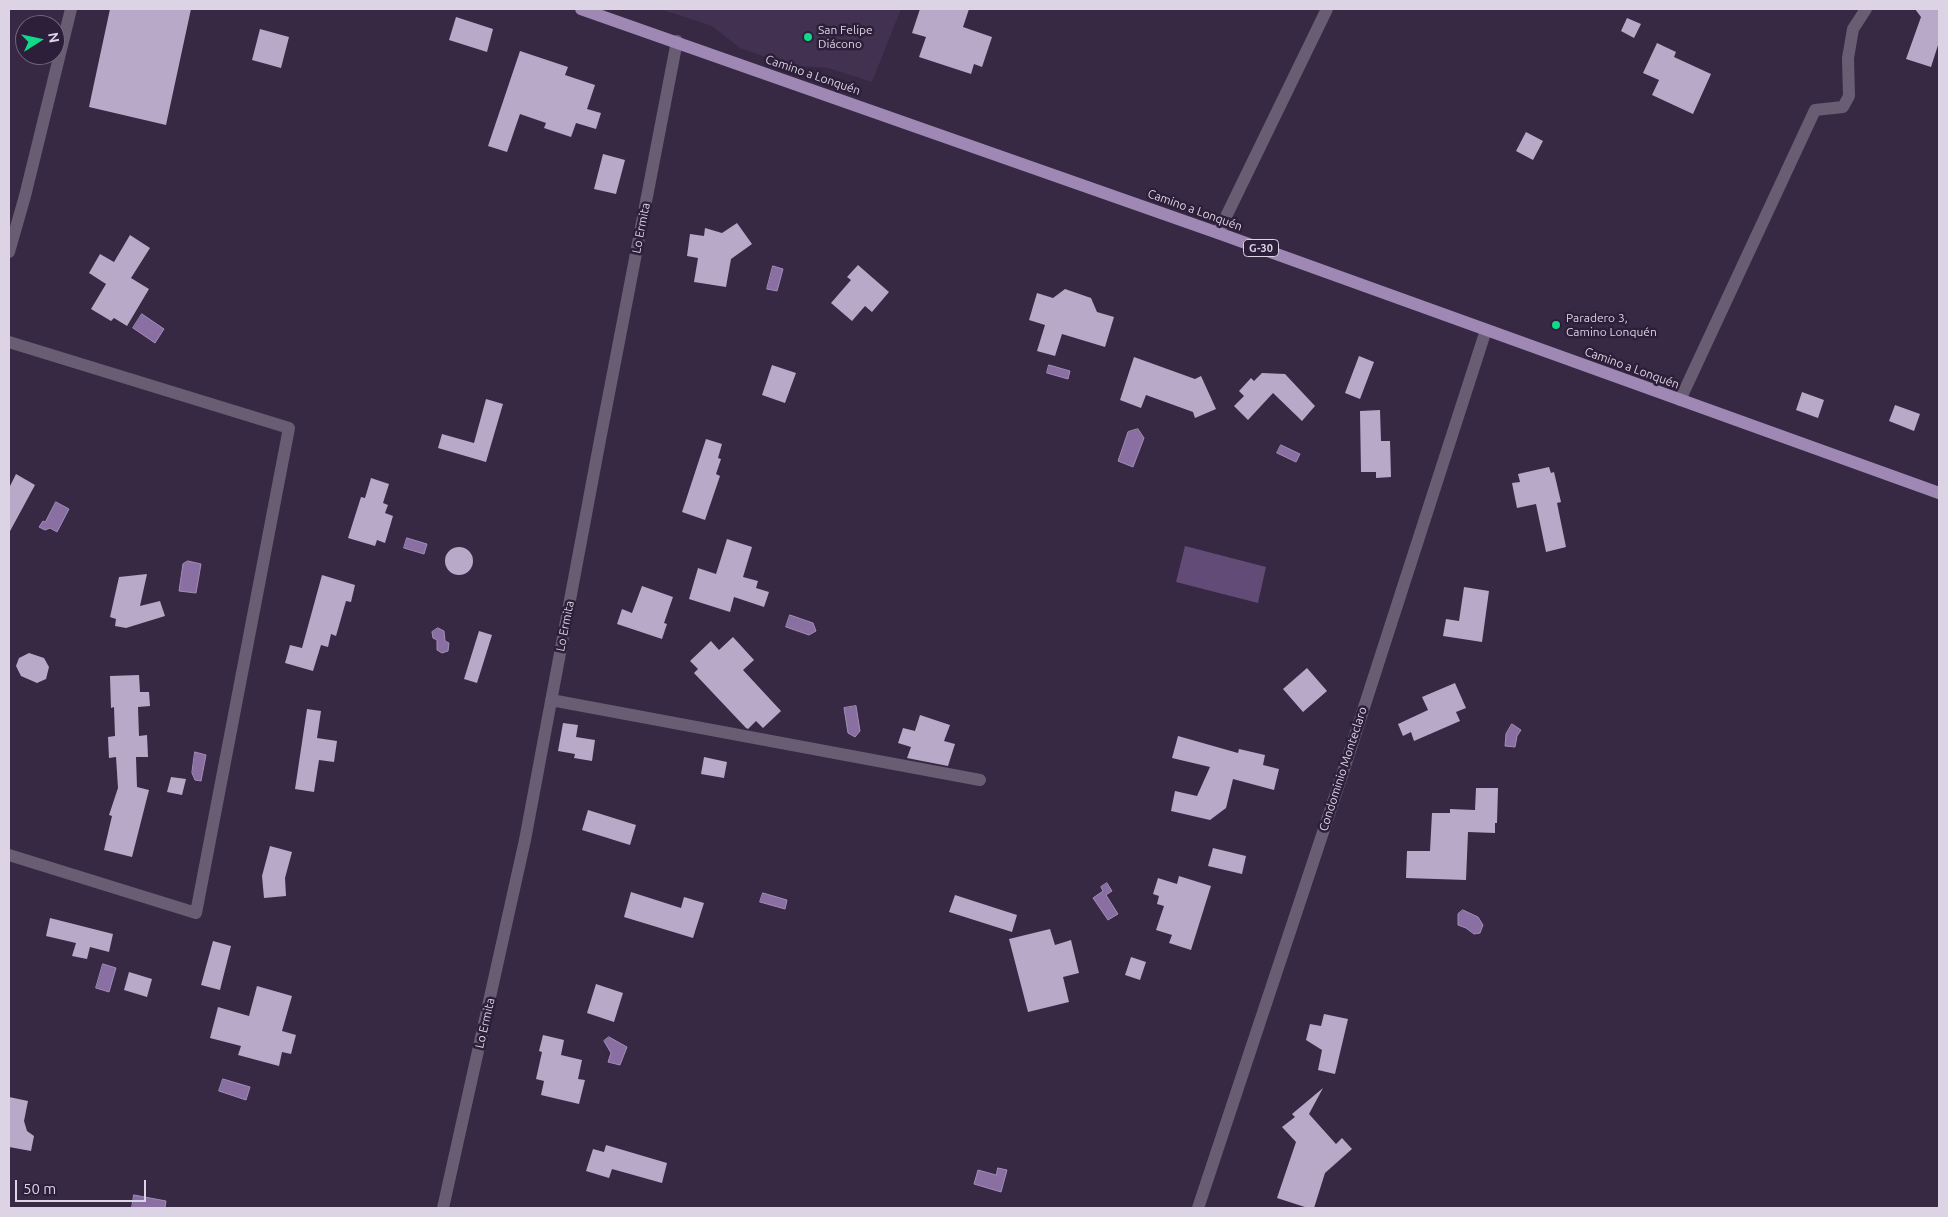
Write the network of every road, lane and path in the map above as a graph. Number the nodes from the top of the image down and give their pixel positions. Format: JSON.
{"nodes":[{"id":1,"x":71,"y":9,"type":"edge"},
{"id":2,"x":581,"y":9,"type":"edge"},
{"id":3,"x":1328,"y":9,"type":"edge"},
{"id":4,"x":1866,"y":9,"type":"edge"},
{"id":5,"x":677,"y":41,"type":"junction"},
{"id":6,"x":1218,"y":233,"type":"junction"},
{"id":7,"x":9,"y":252,"type":"edge"},
{"id":8,"x":1486,"y":330,"type":"junction"},
{"id":9,"x":9,"y":342,"type":"edge"},
{"id":10,"x":1680,"y":400,"type":"junction"},
{"id":11,"x":1939,"y":493,"type":"edge"},
{"id":12,"x":551,"y":700,"type":"junction"},
{"id":13,"x":980,"y":780,"type":"dead end"},
{"id":14,"x":9,"y":855,"type":"edge"},
{"id":15,"x":443,"y":1208,"type":"edge"},
{"id":16,"x":1198,"y":1208,"type":"edge"}],
"edges":[{"from":1,"to":7,"type":"street"},
{"from":2,"to":5,"type":"main road","name":"Camino a Lonquén","number":"G-30"},
{"from":3,"to":6,"type":"street"},
{"from":4,"to":10,"type":"street"},
{"from":5,"to":6,"type":"main road","name":"Camino a Lonquén","number":"G-30"},
{"from":5,"to":12,"type":"street","name":"Lo Ermita"},
{"from":6,"to":8,"type":"main road","name":"Camino a Lonquén","number":"G-30"},
{"from":8,"to":10,"type":"main road","name":"Camino a Lonquén","number":"G-30"},
{"from":8,"to":16,"type":"street","name":"Condominio Monteclaro"},
{"from":9,"to":14,"type":"street"},
{"from":10,"to":11,"type":"main road","name":"Camino a Lonquén","number":"G-30"},
{"from":12,"to":13,"type":"street"},
{"from":12,"to":15,"type":"street","name":"Lo Ermita"}]}
